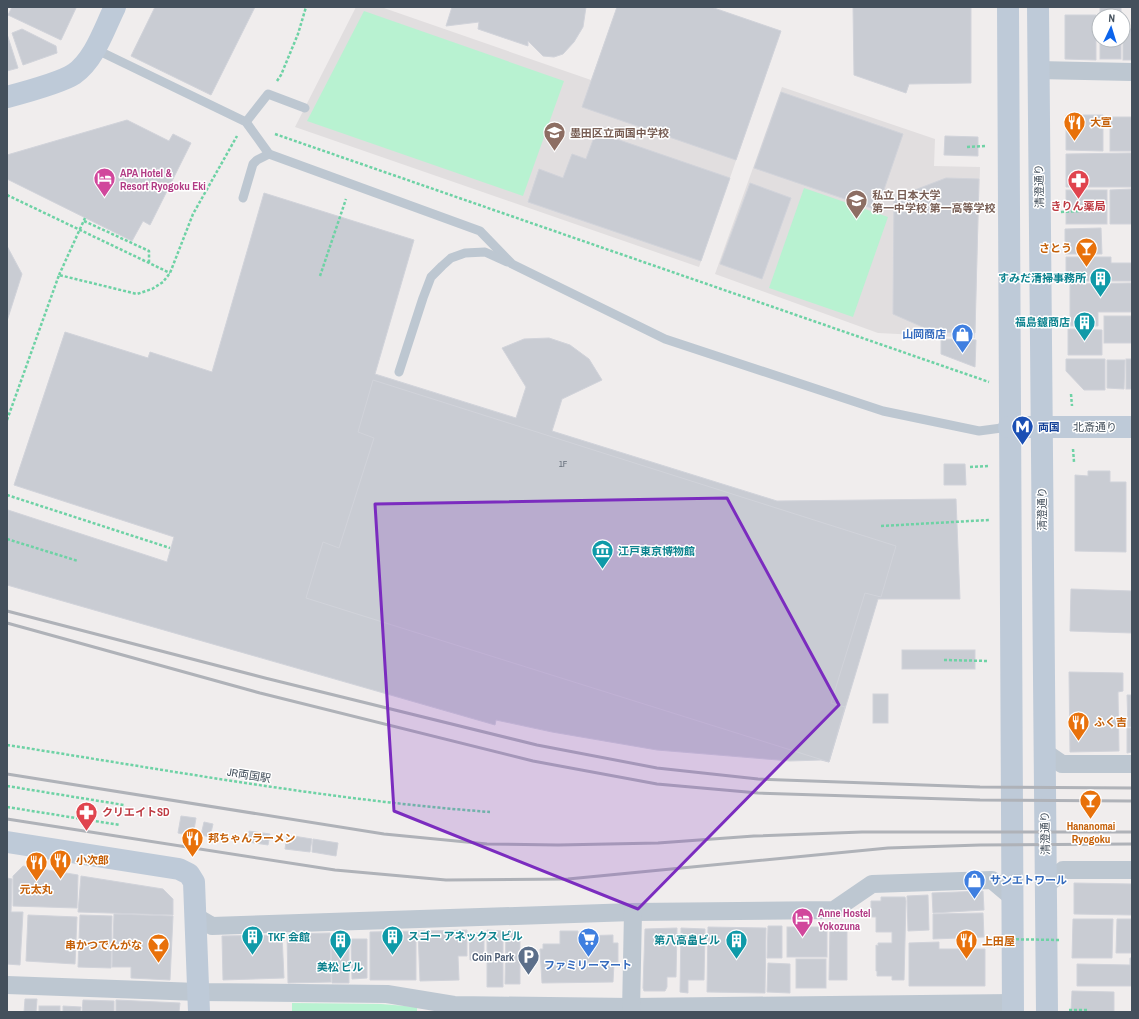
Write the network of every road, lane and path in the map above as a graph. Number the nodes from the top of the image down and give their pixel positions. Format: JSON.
{"nodes":[{"id":1,"x":115,"y":7,"type":"edge"},
{"id":2,"x":306,"y":7,"type":"edge"},
{"id":3,"x":1008,"y":7,"type":"edge"},
{"id":4,"x":1038,"y":7,"type":"edge"},
{"id":5,"x":95,"y":49,"type":"junction"},
{"id":6,"x":1037,"y":70,"type":"junction"},
{"id":7,"x":1132,"y":72,"type":"edge"},
{"id":8,"x":268,"y":94,"type":"junction"},
{"id":9,"x":7,"y":97,"type":"edge"},
{"id":10,"x":305,"y":108,"type":"dead end"},
{"id":11,"x":246,"y":122,"type":"junction"},
{"id":12,"x":991,"y":146,"type":"dead end"},
{"id":13,"x":967,"y":147,"type":"dead end"},
{"id":14,"x":269,"y":154,"type":"junction"},
{"id":15,"x":7,"y":195,"type":"edge"},
{"id":16,"x":243,"y":198,"type":"dead end"},
{"id":17,"x":1061,"y":212,"type":"dead end"},
{"id":18,"x":1081,"y":212,"type":"dead end"},
{"id":19,"x":340,"y":216,"type":"dead end"},
{"id":20,"x":80,"y":230,"type":"junction"},
{"id":21,"x":149,"y":263,"type":"junction"},
{"id":22,"x":512,"y":264,"type":"junction"},
{"id":23,"x":170,"y":273,"type":"dead end"},
{"id":24,"x":59,"y":275,"type":"dead end"},
{"id":25,"x":320,"y":276,"type":"dead end"},
{"id":26,"x":399,"y":372,"type":"dead end"},
{"id":27,"x":1009,"y":427,"type":"junction"},
{"id":28,"x":1042,"y":427,"type":"junction"},
{"id":29,"x":1132,"y":427,"type":"edge"},
{"id":30,"x":992,"y":466,"type":"dead end"},
{"id":31,"x":970,"y":467,"type":"dead end"},
{"id":32,"x":7,"y":494,"type":"edge"},
{"id":33,"x":992,"y":520,"type":"dead end"},
{"id":34,"x":881,"y":526,"type":"dead end"},
{"id":35,"x":7,"y":539,"type":"edge"},
{"id":36,"x":170,"y":548,"type":"dead end"},
{"id":37,"x":78,"y":560,"type":"dead end"},
{"id":38,"x":944,"y":660,"type":"dead end"},
{"id":39,"x":991,"y":661,"type":"dead end"},
{"id":40,"x":7,"y":745,"type":"edge"},
{"id":41,"x":1044,"y":751,"type":"junction"},
{"id":42,"x":1132,"y":764,"type":"edge"},
{"id":43,"x":7,"y":786,"type":"edge"},
{"id":44,"x":124,"y":805,"type":"dead end"},
{"id":45,"x":7,"y":807,"type":"edge"},
{"id":46,"x":490,"y":812,"type":"dead end"},
{"id":47,"x":120,"y":825,"type":"dead end"},
{"id":48,"x":7,"y":842,"type":"edge"},
{"id":49,"x":1132,"y":870,"type":"edge"},
{"id":50,"x":1046,"y":886,"type":"junction"},
{"id":51,"x":1011,"y":896,"type":"junction"},
{"id":52,"x":633,"y":912,"type":"junction"},
{"id":53,"x":195,"y":916,"type":"junction"},
{"id":54,"x":996,"y":939,"type":"dead end"},
{"id":55,"x":1060,"y":940,"type":"dead end"},
{"id":56,"x":7,"y":985,"type":"edge"},
{"id":57,"x":198,"y":1002,"type":"edge"},
{"id":58,"x":1013,"y":1007,"type":"edge"},
{"id":59,"x":631,"y":1009,"type":"edge"},
{"id":60,"x":1087,"y":1010,"type":"dead end"},
{"id":61,"x":1055,"y":1011,"type":"edge"}],
"edges":[{"from":1,"to":5,"type":"main road"},
{"from":2,"to":8,"type":"path"},
{"from":3,"to":27,"type":"main road"},
{"from":4,"to":6,"type":"main road","name":"清澄通り"},
{"from":5,"to":9,"type":"main road"},
{"from":5,"to":11,"type":"lane"},
{"from":6,"to":7,"type":"street"},
{"from":6,"to":28,"type":"main road","name":"清澄通り"},
{"from":8,"to":10,"type":"lane"},
{"from":8,"to":11,"type":"lane"},
{"from":11,"to":14,"type":"lane"},
{"from":12,"to":13,"type":"path"},
{"from":14,"to":16,"type":"lane"},
{"from":14,"to":22,"type":"lane"},
{"from":15,"to":20,"type":"path"},
{"from":17,"to":18,"type":"path"},
{"from":19,"to":25,"type":"path"},
{"from":20,"to":21,"type":"path"},
{"from":20,"to":21,"type":"path"},
{"from":20,"to":24,"type":"path"},
{"from":21,"to":23,"type":"path"},
{"from":22,"to":26,"type":"lane"},
{"from":22,"to":27,"type":"lane"},
{"from":27,"to":28,"type":"main road","name":"北斎通り"},
{"from":27,"to":51,"type":"main road"},
{"from":28,"to":29,"type":"main road","name":"北斎通り"},
{"from":28,"to":41,"type":"main road","name":"清澄通り"},
{"from":30,"to":31,"type":"path"},
{"from":32,"to":36,"type":"path"},
{"from":33,"to":34,"type":"path"},
{"from":35,"to":37,"type":"path"},
{"from":38,"to":39,"type":"path"},
{"from":40,"to":46,"type":"path","name":"JR両国駅"},
{"from":41,"to":42,"type":"street"},
{"from":41,"to":50,"type":"main road","name":"清澄通り"},
{"from":43,"to":44,"type":"path"},
{"from":45,"to":47,"type":"path"},
{"from":48,"to":53,"type":"main road"},
{"from":49,"to":50,"type":"street"},
{"from":50,"to":61,"type":"main road","name":"清澄通り"},
{"from":51,"to":52,"type":"street"},
{"from":51,"to":58,"type":"main road"},
{"from":52,"to":53,"type":"street"},
{"from":52,"to":59,"type":"street"},
{"from":53,"to":57,"type":"main road"},
{"from":54,"to":55,"type":"path","bridge":true},
{"from":56,"to":57,"type":"street"},
{"from":57,"to":59,"type":"street"},
{"from":58,"to":59,"type":"street"},
{"from":60,"to":61,"type":"path"}]}
